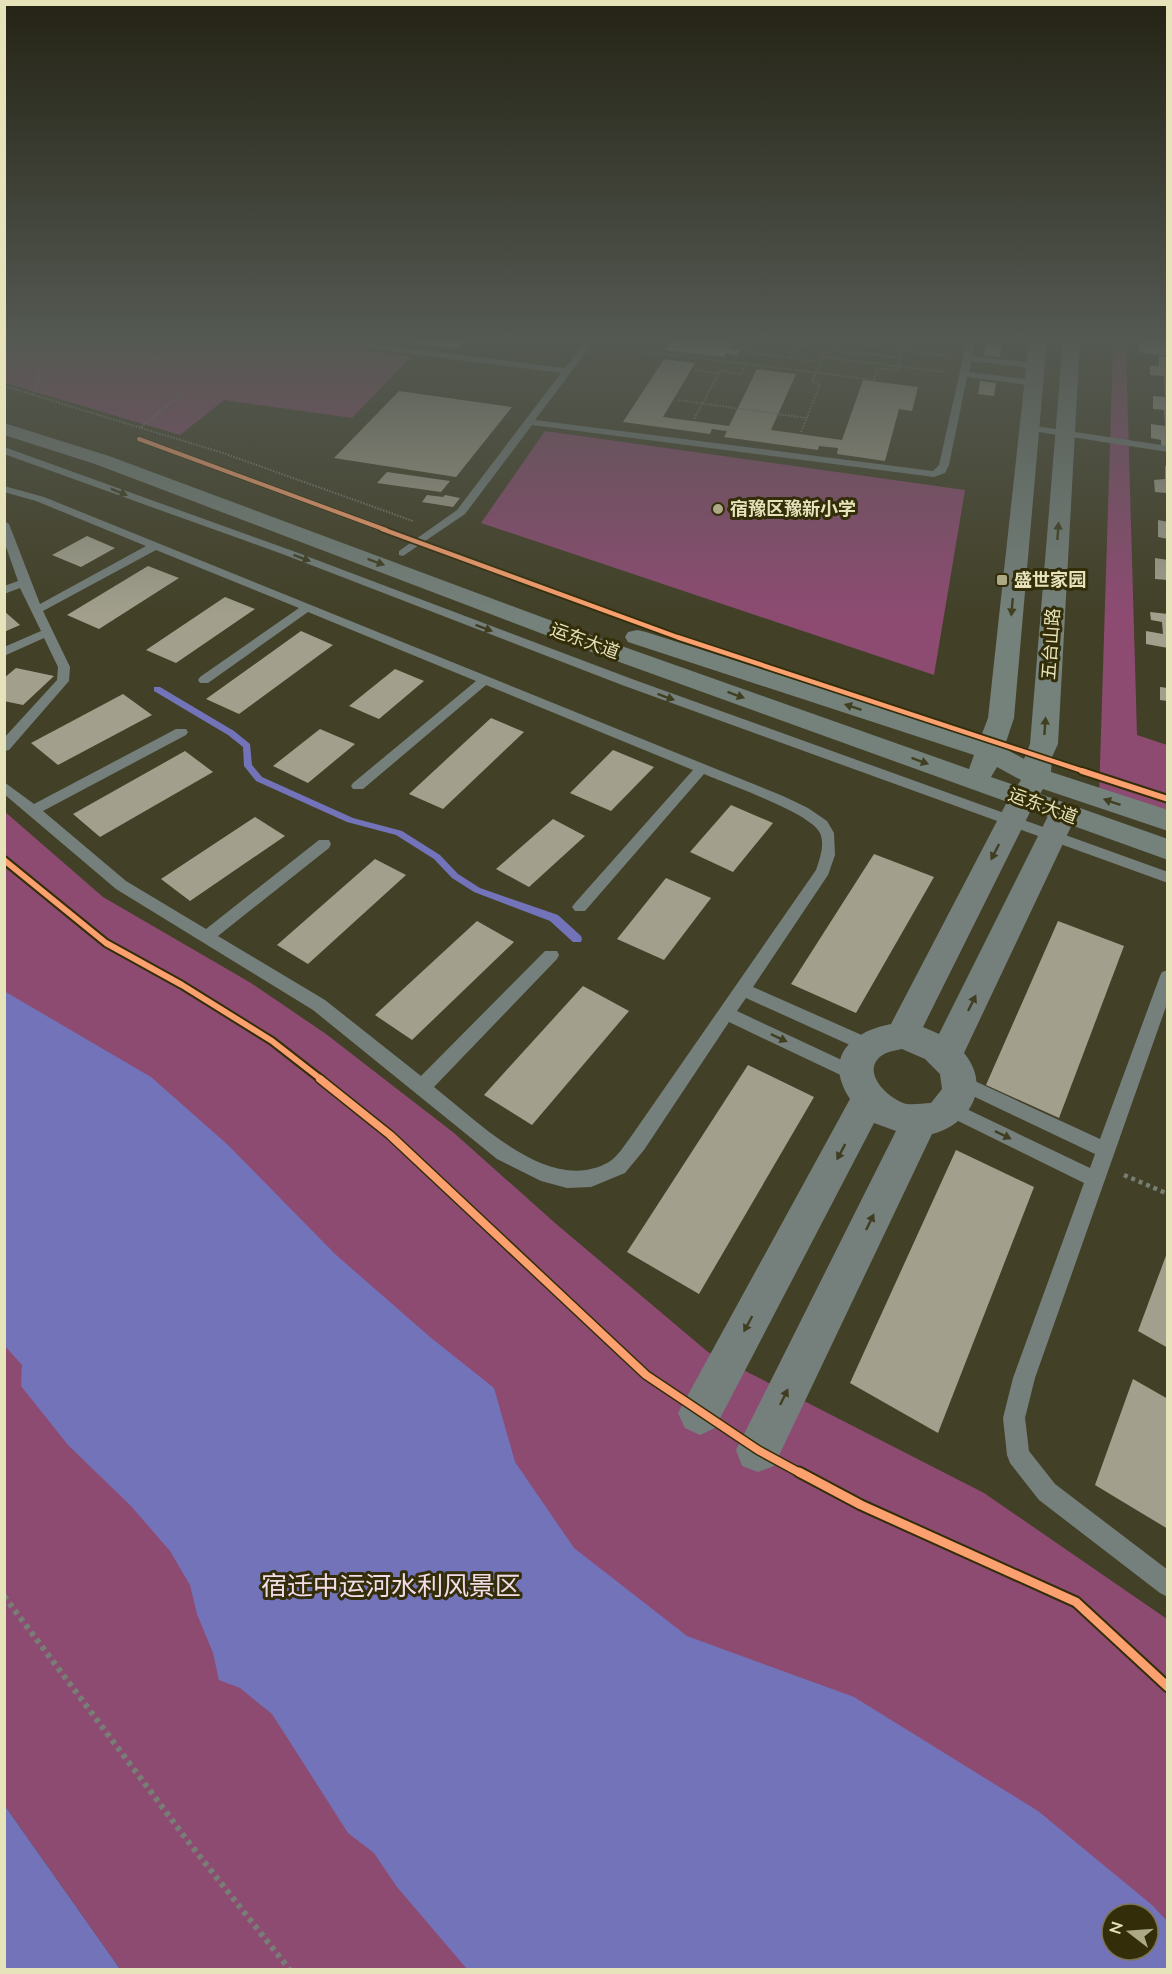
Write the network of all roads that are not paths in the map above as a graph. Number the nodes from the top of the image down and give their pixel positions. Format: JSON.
{"nodes":[{"id":1,"x":14,"y":432,"type":"edge"},
{"id":2,"x":58,"y":432,"type":"edge"},
{"id":3,"x":521,"y":432,"type":"edge"},
{"id":4,"x":605,"y":432,"type":"edge"},
{"id":5,"x":951,"y":432,"type":"edge"},
{"id":6,"x":1029,"y":432,"type":"edge"},
{"id":7,"x":1058,"y":432,"type":"edge"},
{"id":8,"x":1064,"y":433,"type":"junction"},
{"id":9,"x":1167,"y":449,"type":"edge"},
{"id":10,"x":4,"y":450,"type":"edge"},
{"id":11,"x":4,"y":489,"type":"edge"},
{"id":12,"x":6,"y":531,"type":"edge"},
{"id":13,"x":155,"y":546,"type":"junction"},
{"id":14,"x":403,"y":553,"type":"junction"},
{"id":15,"x":24,"y":582,"type":"junction"},
{"id":16,"x":4,"y":591,"type":"edge"},
{"id":17,"x":308,"y":608,"type":"junction"},
{"id":18,"x":37,"y":610,"type":"junction"},
{"id":19,"x":48,"y":632,"type":"junction"},
{"id":20,"x":4,"y":652,"type":"edge"},
{"id":21,"x":204,"y":680,"type":"dead end"},
{"id":22,"x":485,"y":680,"type":"junction"},
{"id":23,"x":181,"y":732,"type":"dead end"},
{"id":24,"x":4,"y":747,"type":"edge"},
{"id":25,"x":989,"y":751,"type":"junction"},
{"id":26,"x":702,"y":768,"type":"junction"},
{"id":27,"x":978,"y":781,"type":"junction"},
{"id":28,"x":4,"y":786,"type":"edge"},
{"id":29,"x":358,"y":786,"type":"dead end"},
{"id":30,"x":1023,"y":800,"type":"junction"},
{"id":31,"x":33,"y":810,"type":"junction"},
{"id":32,"x":1167,"y":821,"type":"edge"},
{"id":33,"x":1057,"y":826,"type":"junction"},
{"id":34,"x":324,"y":843,"type":"dead end"},
{"id":35,"x":1167,"y":850,"type":"edge"},
{"id":36,"x":1167,"y":878,"type":"edge"},
{"id":37,"x":580,"y":907,"type":"dead end"},
{"id":38,"x":206,"y":937,"type":"junction"},
{"id":39,"x":551,"y":955,"type":"dead end"},
{"id":40,"x":1167,"y":976,"type":"edge"},
{"id":41,"x":741,"y":989,"type":"junction"},
{"id":42,"x":726,"y":1013,"type":"junction"},
{"id":43,"x":902,"y":1035,"type":"junction"},
{"id":44,"x":864,"y":1073,"type":"junction"},
{"id":45,"x":422,"y":1087,"type":"junction"},
{"id":46,"x":944,"y":1092,"type":"junction"},
{"id":47,"x":1101,"y":1165,"type":"junction"},
{"id":48,"x":700,"y":1413,"type":"dead end"},
{"id":49,"x":758,"y":1450,"type":"dead end"},
{"id":50,"x":1167,"y":1585,"type":"edge"}],
"edges":[{"from":1,"to":27,"type":"main road","name":"运东大道","one_way":true},
{"from":2,"to":14,"type":"main road","name":"运东大道"},
{"from":3,"to":14,"type":"lane"},
{"from":4,"to":5,"type":"lane"},
{"from":6,"to":25,"type":"main road","name":"五台山路","one_way":true},
{"from":7,"to":8,"type":"lane"},
{"from":8,"to":9,"type":"lane"},
{"from":30,"to":8,"type":"main road","name":"五台山路","one_way":true},
{"from":10,"to":30,"type":"lane","one_way":true},
{"from":11,"to":13,"type":"lane"},
{"from":12,"to":15,"type":"lane"},
{"from":13,"to":17,"type":"lane"},
{"from":13,"to":18,"type":"lane"},
{"from":25,"to":14,"type":"main road","name":"运东大道","one_way":true},
{"from":15,"to":16,"type":"lane"},
{"from":15,"to":18,"type":"lane"},
{"from":17,"to":21,"type":"lane"},
{"from":17,"to":22,"type":"lane"},
{"from":18,"to":19,"type":"lane"},
{"from":19,"to":20,"type":"lane"},
{"from":19,"to":24,"type":"lane"},
{"from":22,"to":26,"type":"lane"},
{"from":22,"to":29,"type":"lane"},
{"from":23,"to":31,"type":"lane"},
{"from":25,"to":27,"type":"main road","name":"五台山路"},
{"from":25,"to":30,"type":"main road","name":"运东大道"},
{"from":26,"to":37,"type":"lane"},
{"from":26,"to":41,"type":"lane"},
{"from":27,"to":30,"type":"main road","name":"运东大道"},
{"from":28,"to":31,"type":"lane"},
{"from":32,"to":30,"type":"main road","name":"运东大道","one_way":true},
{"from":30,"to":33,"type":"main road","name":"运东大道"},
{"from":30,"to":43,"type":"street","one_way":true},
{"from":31,"to":38,"type":"lane"},
{"from":33,"to":35,"type":"main road","name":"运东大道"},
{"from":33,"to":36,"type":"lane"},
{"from":46,"to":33,"type":"street","one_way":true},
{"from":34,"to":38,"type":"lane"},
{"from":38,"to":45,"type":"lane"},
{"from":39,"to":45,"type":"lane"},
{"from":40,"to":47,"type":"lane"},
{"from":41,"to":42,"type":"lane"},
{"from":41,"to":44,"type":"lane"},
{"from":42,"to":44,"type":"lane","one_way":true},
{"from":42,"to":45,"type":"lane"},
{"from":43,"to":44,"type":"street"},
{"from":43,"to":46,"type":"street"},
{"from":44,"to":46,"type":"street"},
{"from":44,"to":48,"type":"street","one_way":true},
{"from":46,"to":47,"type":"lane","one_way":true},
{"from":46,"to":47,"type":"lane"},
{"from":49,"to":46,"type":"street","one_way":true},
{"from":47,"to":50,"type":"lane"}]}
